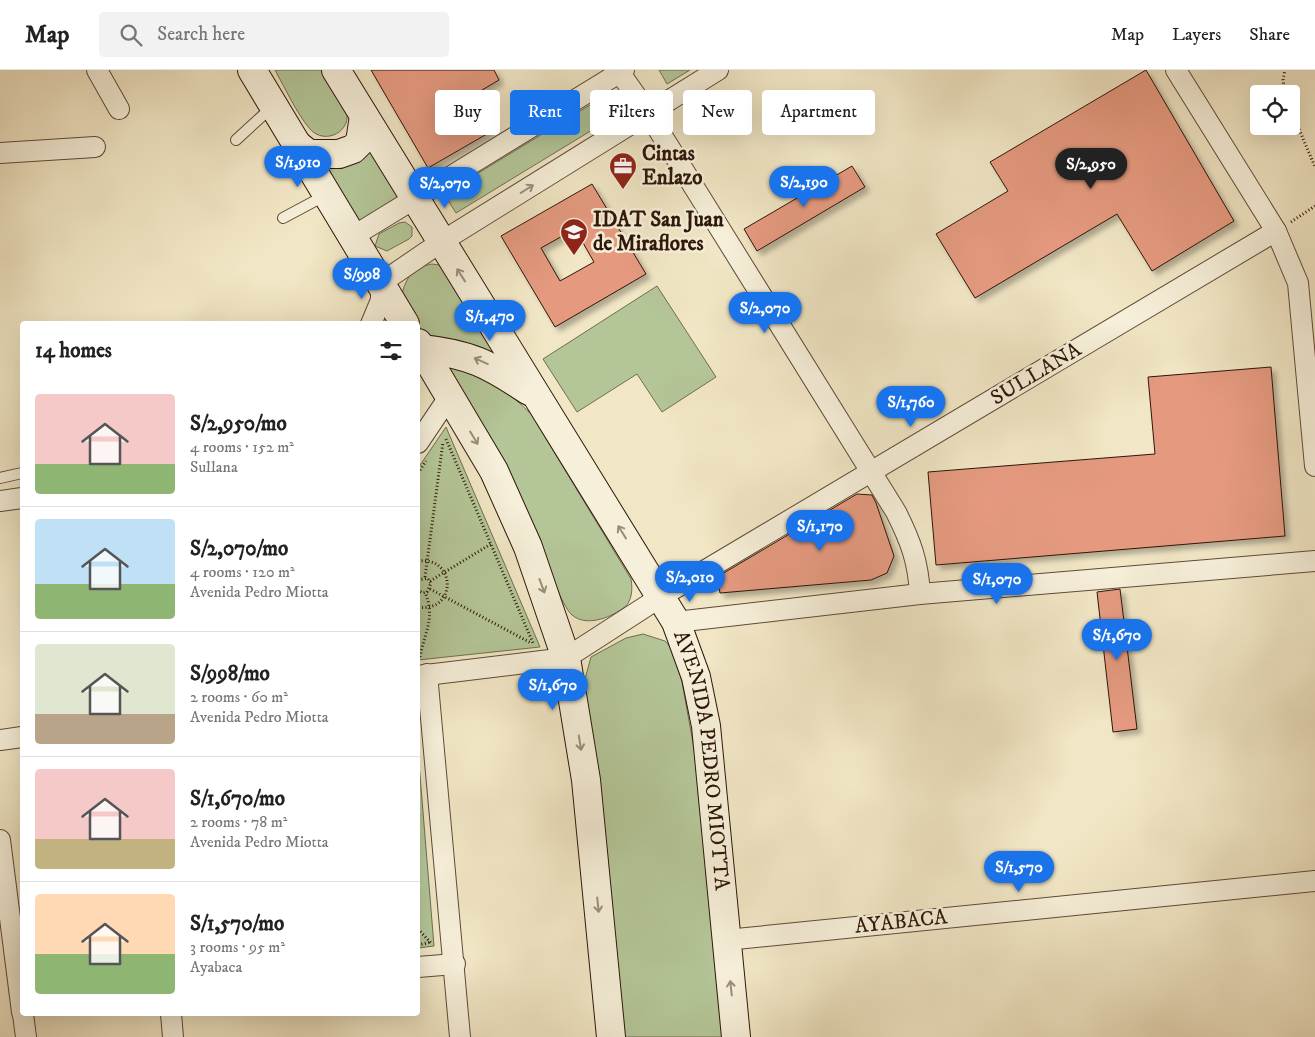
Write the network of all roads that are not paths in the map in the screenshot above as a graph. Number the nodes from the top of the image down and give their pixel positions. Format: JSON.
{"nodes":[{"id":1,"x":97,"y":70,"type":"edge"},
{"id":2,"x":252,"y":70,"type":"edge"},
{"id":3,"x":336,"y":70,"type":"edge"},
{"id":4,"x":718,"y":70,"type":"edge"},
{"id":5,"x":1176,"y":70,"type":"edge"},
{"id":6,"x":622,"y":71,"type":"edge"},
{"id":7,"x":634,"y":90,"type":"edge"},
{"id":8,"x":673,"y":98,"type":"edge"},
{"id":9,"x":273,"y":105,"type":"junction"},
{"id":10,"x":120,"y":109,"type":"dead end"},
{"id":11,"x":364,"y":116,"type":"junction"},
{"id":12,"x":613,"y":135,"type":"edge"},
{"id":13,"x":662,"y":135,"type":"edge"},
{"id":14,"x":236,"y":140,"type":"dead end"},
{"id":15,"x":296,"y":144,"type":"junction"},
{"id":16,"x":95,"y":147,"type":"dead end"},
{"id":17,"x":0,"y":153,"type":"edge"},
{"id":18,"x":327,"y":195,"type":"junction"},
{"id":19,"x":414,"y":198,"type":"junction"},
{"id":20,"x":283,"y":218,"type":"dead end"},
{"id":21,"x":1276,"y":231,"type":"junction"},
{"id":22,"x":352,"y":237,"type":"junction"},
{"id":23,"x":441,"y":242,"type":"junction"},
{"id":24,"x":381,"y":283,"type":"junction"},
{"id":25,"x":372,"y":321,"type":"edge"},
{"id":26,"x":404,"y":321,"type":"edge"},
{"id":27,"x":420,"y":347,"type":"edge"},
{"id":28,"x":420,"y":349,"type":"edge"},
{"id":29,"x":449,"y":396,"type":"junction"},
{"id":30,"x":537,"y":396,"type":"junction"},
{"id":31,"x":420,"y":440,"type":"edge"},
{"id":32,"x":1315,"y":466,"type":"edge"},
{"id":33,"x":872,"y":471,"type":"junction"},
{"id":34,"x":20,"y":473,"type":"edge"},
{"id":35,"x":0,"y":478,"type":"edge"},
{"id":36,"x":20,"y":498,"type":"edge"},
{"id":37,"x":0,"y":501,"type":"edge"},
{"id":38,"x":1315,"y":562,"type":"edge"},
{"id":39,"x":920,"y":594,"type":"junction"},
{"id":40,"x":662,"y":596,"type":"junction"},
{"id":41,"x":676,"y":622,"type":"junction"},
{"id":42,"x":566,"y":658,"type":"junction"},
{"id":43,"x":422,"y":675,"type":"edge"},
{"id":44,"x":20,"y":737,"type":"edge"},
{"id":45,"x":0,"y":740,"type":"edge"},
{"id":46,"x":0,"y":840,"type":"edge"},
{"id":47,"x":1315,"y":882,"type":"edge"},
{"id":48,"x":726,"y":940,"type":"junction"},
{"id":49,"x":455,"y":964,"type":"junction"},
{"id":50,"x":420,"y":967,"type":"edge"},
{"id":51,"x":20,"y":984,"type":"edge"},
{"id":52,"x":171,"y":1016,"type":"edge"},
{"id":53,"x":173,"y":1037,"type":"edge"},
{"id":54,"x":460,"y":1037,"type":"edge"},
{"id":55,"x":611,"y":1037,"type":"edge"},
{"id":56,"x":736,"y":1037,"type":"edge"}],
"edges":[{"from":1,"to":10,"type":"street"},
{"from":2,"to":9,"type":"main road"},
{"from":3,"to":11,"type":"main road","name":"AVENIDA PEDRO MIOTTA"},
{"from":4,"to":8,"type":"street"},
{"from":5,"to":21,"type":"street"},
{"from":6,"to":7,"type":"street"},
{"from":6,"to":19,"type":"street"},
{"from":9,"to":14,"type":"lane"},
{"from":9,"to":15,"type":"main road"},
{"from":11,"to":15,"type":"main road"},
{"from":11,"to":19,"type":"main road","name":"AVENIDA PEDRO MIOTTA"},
{"from":23,"to":12,"type":"street","one_way":true},
{"from":13,"to":33,"type":"street"},
{"from":15,"to":18,"type":"main road"},
{"from":16,"to":17,"type":"street"},
{"from":18,"to":20,"type":"lane"},
{"from":18,"to":22,"type":"main road"},
{"from":19,"to":22,"type":"street"},
{"from":19,"to":23,"type":"main road","name":"AVENIDA PEDRO MIOTTA"},
{"from":21,"to":32,"type":"street"},
{"from":21,"to":33,"type":"street","name":"SULLANA"},
{"from":22,"to":24,"type":"main road"},
{"from":23,"to":24,"type":"street"},
{"from":30,"to":23,"type":"main road","name":"AVENIDA PEDRO MIOTTA","one_way":true},
{"from":24,"to":25,"type":"street"},
{"from":24,"to":26,"type":"main road"},
{"from":30,"to":27,"type":"main road","one_way":true},
{"from":28,"to":29,"type":"main road"},
{"from":29,"to":31,"type":"street"},
{"from":29,"to":42,"type":"main road","one_way":true},
{"from":40,"to":30,"type":"main road","name":"AVENIDA PEDRO MIOTTA","one_way":true},
{"from":33,"to":39,"type":"street"},
{"from":33,"to":40,"type":"street","name":"SULLANA"},
{"from":34,"to":35,"type":"lane"},
{"from":36,"to":37,"type":"street"},
{"from":38,"to":39,"type":"street"},
{"from":39,"to":41,"type":"street"},
{"from":40,"to":41,"type":"main road","name":"AVENIDA PEDRO MIOTTA"},
{"from":40,"to":42,"type":"street","name":"SULLANA"},
{"from":41,"to":48,"type":"main road","name":"AVENIDA PEDRO MIOTTA"},
{"from":42,"to":43,"type":"street"},
{"from":42,"to":55,"type":"main road","one_way":true},
{"from":43,"to":49,"type":"street"},
{"from":44,"to":45,"type":"street"},
{"from":46,"to":51,"type":"street"},
{"from":47,"to":48,"type":"street","name":"AYABACA"},
{"from":56,"to":48,"type":"main road","name":"AVENIDA PEDRO MIOTTA","one_way":true},
{"from":49,"to":50,"type":"street"},
{"from":49,"to":54,"type":"street"},
{"from":52,"to":53,"type":"street"}]}
